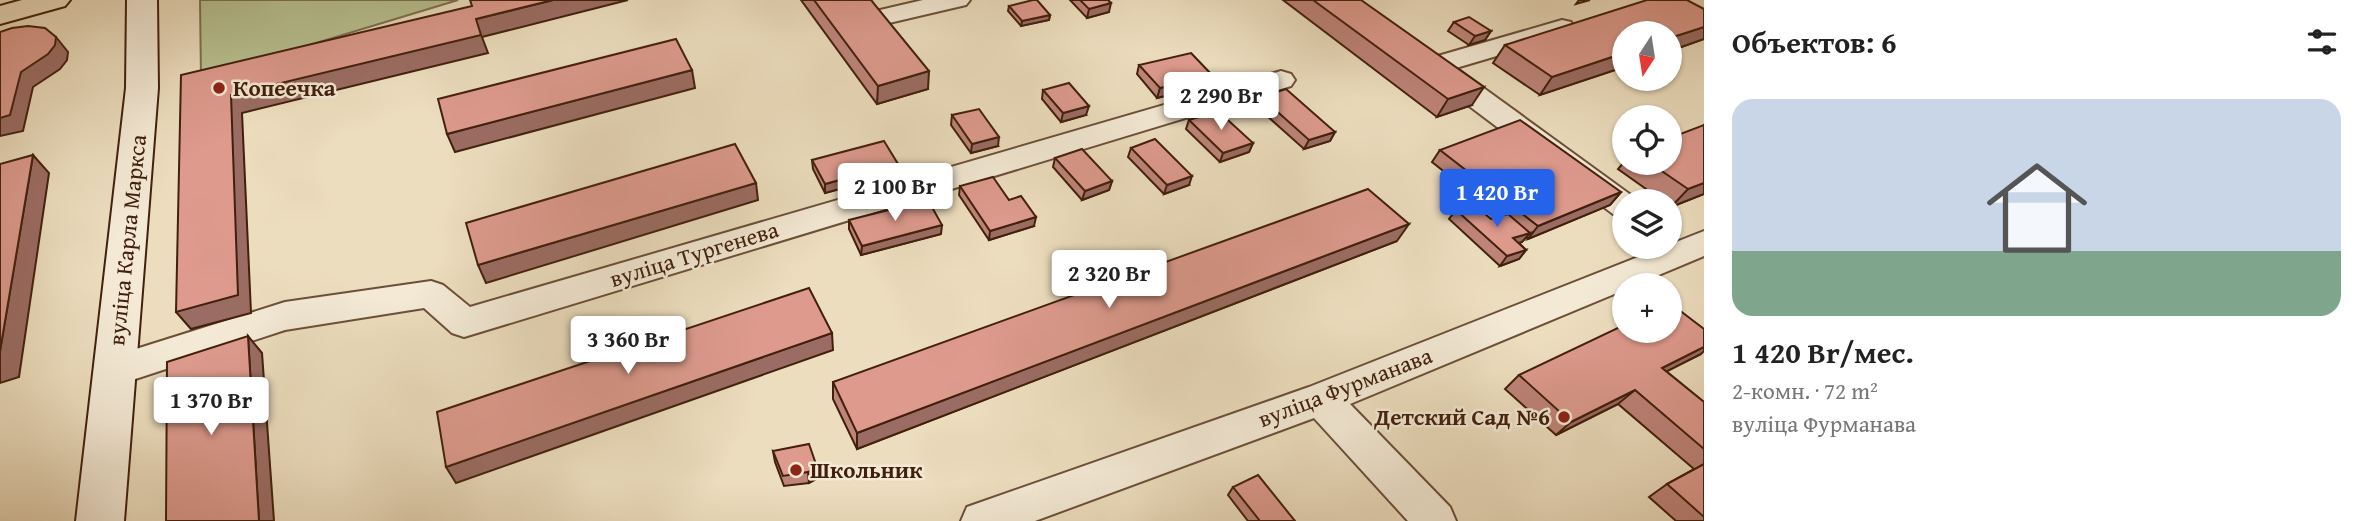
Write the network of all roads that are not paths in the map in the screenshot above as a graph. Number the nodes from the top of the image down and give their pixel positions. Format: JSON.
{"nodes":[{"id":1,"x":55,"y":0,"type":"edge"},
{"id":2,"x":142,"y":0,"type":"edge"},
{"id":3,"x":957,"y":0,"type":"edge"},
{"id":4,"x":0,"y":15,"type":"edge"},
{"id":5,"x":889,"y":15,"type":"dead end"},
{"id":6,"x":1581,"y":22,"type":"edge"},
{"id":7,"x":1281,"y":80,"type":"dead end"},
{"id":8,"x":1612,"y":197,"type":"edge"},
{"id":9,"x":1686,"y":244,"type":"edge"},
{"id":10,"x":114,"y":371,"type":"junction"},
{"id":11,"x":1321,"y":399,"type":"junction"},
{"id":12,"x":100,"y":521,"type":"edge"},
{"id":13,"x":982,"y":521,"type":"edge"},
{"id":14,"x":1435,"y":521,"type":"edge"}],
"edges":[{"from":1,"to":4,"type":"main road"},
{"from":2,"to":10,"type":"main road","name":"вуліца Карла Маркса"},
{"from":3,"to":5,"type":"street"},
{"from":6,"to":8,"type":"street"},
{"from":7,"to":10,"type":"street","name":"вуліца Тургенева"},
{"from":9,"to":11,"type":"street","name":"вуліца Фурманава"},
{"from":10,"to":12,"type":"main road","name":"вуліца Карла Маркса"},
{"from":11,"to":13,"type":"street","name":"вуліца Фурманава"},
{"from":11,"to":14,"type":"street"}]}
